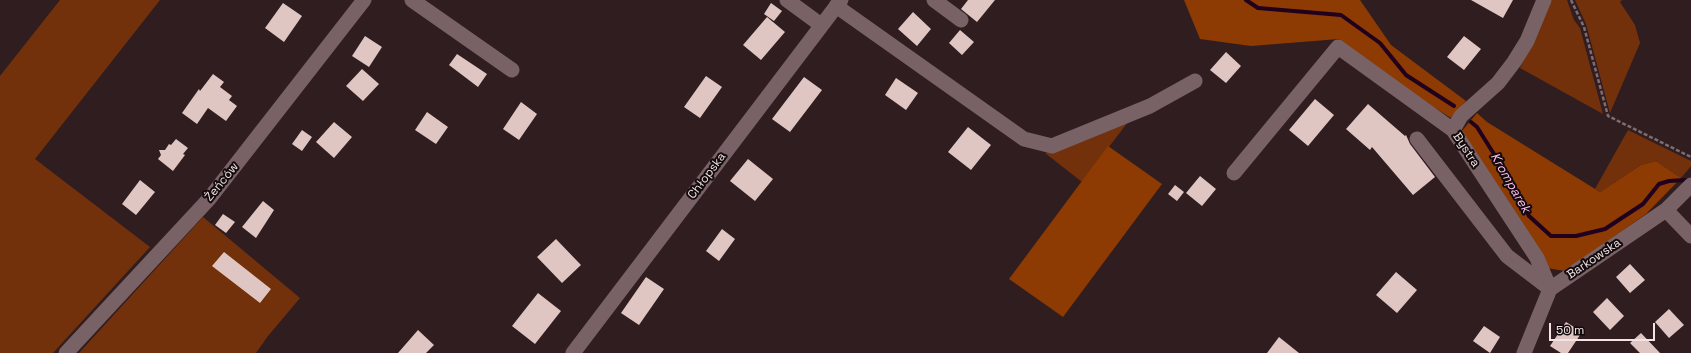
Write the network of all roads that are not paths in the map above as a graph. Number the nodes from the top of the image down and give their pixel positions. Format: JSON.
{"nodes":[{"id":1,"x":364,"y":0,"type":"edge"},
{"id":2,"x":412,"y":0,"type":"edge"},
{"id":3,"x":788,"y":0,"type":"edge"},
{"id":4,"x":934,"y":0,"type":"edge"},
{"id":5,"x":1544,"y":0,"type":"edge"},
{"id":6,"x":838,"y":3,"type":"edge"},
{"id":7,"x":962,"y":20,"type":"dead end"},
{"id":8,"x":821,"y":25,"type":"junction"},
{"id":9,"x":512,"y":70,"type":"dead end"},
{"id":10,"x":1195,"y":81,"type":"dead end"},
{"id":11,"x":1453,"y":130,"type":"junction"},
{"id":12,"x":1417,"y":139,"type":"dead end"},
{"id":13,"x":1234,"y":173,"type":"dead end"},
{"id":14,"x":1691,"y":185,"type":"edge"},
{"id":15,"x":1666,"y":210,"type":"junction"},
{"id":16,"x":1691,"y":236,"type":"edge"},
{"id":17,"x":1550,"y":288,"type":"junction"},
{"id":18,"x":66,"y":353,"type":"edge"},
{"id":19,"x":573,"y":353,"type":"edge"},
{"id":20,"x":1524,"y":353,"type":"edge"}],
"edges":[{"from":1,"to":18,"type":"street","name":"Żeńców"},
{"from":2,"to":9,"type":"street"},
{"from":3,"to":8,"type":"street"},
{"from":4,"to":7,"type":"street"},
{"from":5,"to":11,"type":"street","name":"Bystra"},
{"from":6,"to":8,"type":"street","name":"Chłopska"},
{"from":6,"to":10,"type":"street"},
{"from":8,"to":19,"type":"street","name":"Chłopska"},
{"from":11,"to":13,"type":"street"},
{"from":11,"to":17,"type":"street","name":"Bystra"},
{"from":12,"to":17,"type":"street"},
{"from":14,"to":15,"type":"street","name":"Barkowska"},
{"from":15,"to":16,"type":"street"},
{"from":15,"to":17,"type":"street","name":"Barkowska"},
{"from":17,"to":20,"type":"street"}]}
